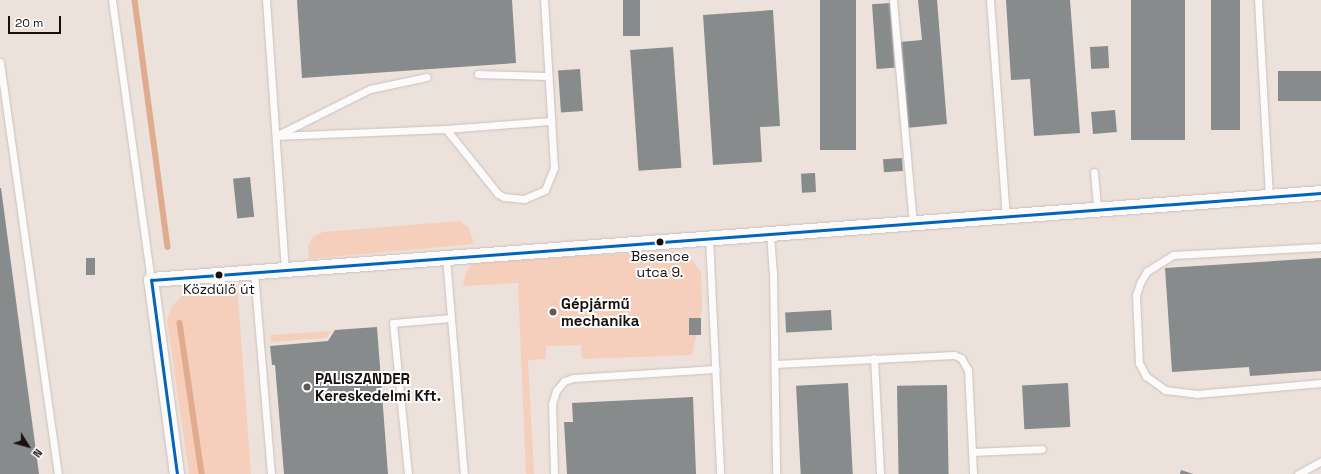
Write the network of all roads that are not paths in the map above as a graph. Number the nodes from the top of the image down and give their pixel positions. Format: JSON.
{"nodes":[{"id":1,"x":112,"y":0,"type":"edge"},
{"id":2,"x":266,"y":0,"type":"edge"},
{"id":3,"x":544,"y":0,"type":"edge"},
{"id":4,"x":893,"y":0,"type":"edge"},
{"id":5,"x":990,"y":0,"type":"edge"},
{"id":6,"x":1258,"y":0,"type":"edge"},
{"id":7,"x":0,"y":62,"type":"edge"},
{"id":8,"x":478,"y":74,"type":"dead end"},
{"id":9,"x":547,"y":76,"type":"junction"},
{"id":10,"x":427,"y":77,"type":"dead end"},
{"id":11,"x":550,"y":121,"type":"junction"},
{"id":12,"x":446,"y":130,"type":"junction"},
{"id":13,"x":276,"y":136,"type":"junction"},
{"id":14,"x":1094,"y":172,"type":"dead end"},
{"id":15,"x":1321,"y":193,"type":"edge"},
{"id":16,"x":1269,"y":197,"type":"junction"},
{"id":17,"x":1097,"y":209,"type":"junction"},
{"id":18,"x":1006,"y":216,"type":"junction"},
{"id":19,"x":913,"y":223,"type":"junction"},
{"id":20,"x":770,"y":233,"type":"junction"},
{"id":21,"x":709,"y":237,"type":"junction"},
{"id":22,"x":1321,"y":247,"type":"edge"},
{"id":23,"x":446,"y":257,"type":"junction"},
{"id":24,"x":285,"y":270,"type":"junction"},
{"id":25,"x":254,"y":272,"type":"junction"},
{"id":26,"x":151,"y":280,"type":"junction"},
{"id":27,"x":451,"y":318,"type":"junction"},
{"id":28,"x":874,"y":358,"type":"junction"},
{"id":29,"x":775,"y":364,"type":"junction"},
{"id":30,"x":716,"y":369,"type":"junction"},
{"id":31,"x":1321,"y":383,"type":"edge"},
{"id":32,"x":1042,"y":449,"type":"dead end"},
{"id":33,"x":972,"y":452,"type":"junction"},
{"id":34,"x":1321,"y":461,"type":"edge"},
{"id":35,"x":58,"y":474,"type":"edge"},
{"id":36,"x":176,"y":474,"type":"edge"},
{"id":37,"x":271,"y":474,"type":"edge"},
{"id":38,"x":408,"y":474,"type":"edge"},
{"id":39,"x":464,"y":474,"type":"edge"},
{"id":40,"x":554,"y":474,"type":"edge"},
{"id":41,"x":720,"y":474,"type":"edge"},
{"id":42,"x":776,"y":474,"type":"edge"},
{"id":43,"x":880,"y":474,"type":"edge"},
{"id":44,"x":973,"y":474,"type":"edge"},
{"id":45,"x":1298,"y":474,"type":"edge"}],
"edges":[{"from":1,"to":26,"type":"lane"},
{"from":2,"to":13,"type":"lane"},
{"from":3,"to":9,"type":"lane"},
{"from":4,"to":19,"type":"lane"},
{"from":5,"to":18,"type":"lane"},
{"from":6,"to":16,"type":"lane"},
{"from":7,"to":35,"type":"lane"},
{"from":8,"to":9,"type":"lane"},
{"from":9,"to":11,"type":"lane"},
{"from":10,"to":13,"type":"lane"},
{"from":11,"to":12,"type":"lane"},
{"from":11,"to":12,"type":"lane"},
{"from":12,"to":13,"type":"lane"},
{"from":13,"to":24,"type":"lane"},
{"from":14,"to":17,"type":"lane"},
{"from":15,"to":16,"type":"street"},
{"from":16,"to":17,"type":"street"},
{"from":17,"to":18,"type":"street"},
{"from":18,"to":19,"type":"street"},
{"from":19,"to":20,"type":"street"},
{"from":20,"to":21,"type":"street"},
{"from":20,"to":29,"type":"lane"},
{"from":21,"to":23,"type":"street"},
{"from":21,"to":30,"type":"lane"},
{"from":22,"to":31,"type":"lane"},
{"from":23,"to":24,"type":"street"},
{"from":23,"to":27,"type":"lane"},
{"from":24,"to":25,"type":"street"},
{"from":25,"to":26,"type":"street"},
{"from":25,"to":37,"type":"lane"},
{"from":26,"to":36,"type":"street"},
{"from":27,"to":38,"type":"lane"},
{"from":27,"to":39,"type":"lane"},
{"from":28,"to":29,"type":"lane"},
{"from":28,"to":33,"type":"lane"},
{"from":28,"to":43,"type":"lane"},
{"from":29,"to":42,"type":"lane"},
{"from":30,"to":40,"type":"lane"},
{"from":30,"to":41,"type":"lane"},
{"from":32,"to":33,"type":"lane"},
{"from":33,"to":44,"type":"lane"},
{"from":34,"to":45,"type":"lane"}]}
